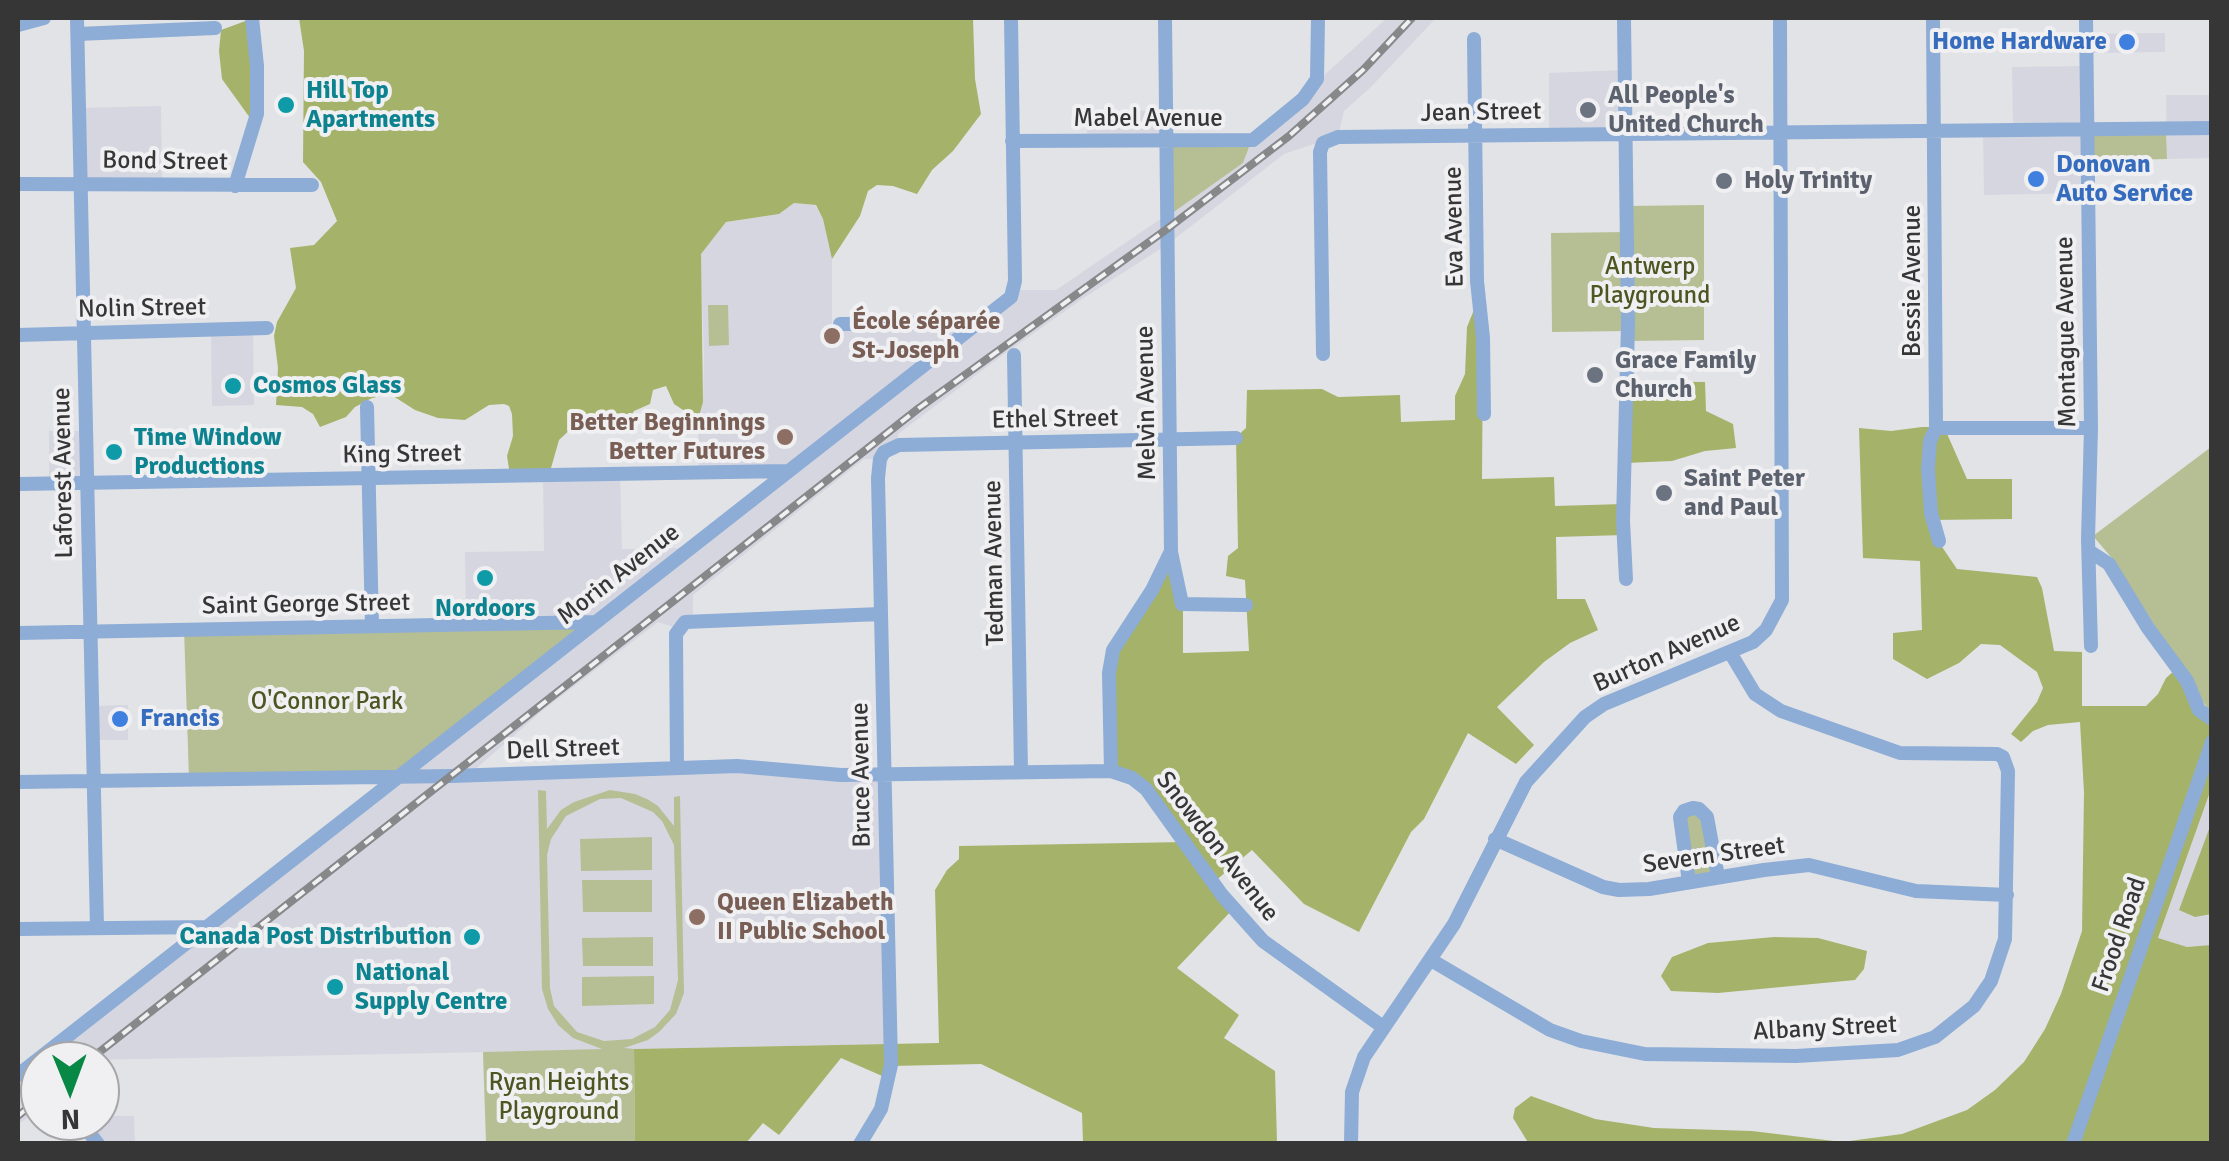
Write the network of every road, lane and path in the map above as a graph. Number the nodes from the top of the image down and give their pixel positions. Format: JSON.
{"nodes":[{"id":1,"x":44,"y":18,"type":"edge"},
{"id":2,"x":77,"y":18,"type":"edge"},
{"id":3,"x":252,"y":18,"type":"edge"},
{"id":4,"x":1012,"y":18,"type":"edge"},
{"id":5,"x":1165,"y":18,"type":"edge"},
{"id":6,"x":1318,"y":18,"type":"edge"},
{"id":7,"x":1624,"y":18,"type":"edge"},
{"id":8,"x":1780,"y":18,"type":"edge"},
{"id":9,"x":1933,"y":18,"type":"edge"},
{"id":10,"x":2086,"y":18,"type":"edge"},
{"id":11,"x":18,"y":25,"type":"edge"},
{"id":12,"x":214,"y":28,"type":"dead end"},
{"id":13,"x":78,"y":34,"type":"junction"},
{"id":14,"x":1474,"y":39,"type":"dead end"},
{"id":15,"x":2086,"y":128,"type":"junction"},
{"id":16,"x":2212,"y":128,"type":"edge"},
{"id":17,"x":1934,"y":130,"type":"junction"},
{"id":18,"x":1781,"y":132,"type":"junction"},
{"id":19,"x":1626,"y":134,"type":"junction"},
{"id":20,"x":1475,"y":135,"type":"junction"},
{"id":21,"x":1012,"y":141,"type":"junction"},
{"id":22,"x":1166,"y":141,"type":"junction"},
{"id":23,"x":18,"y":184,"type":"edge"},
{"id":24,"x":81,"y":184,"type":"junction"},
{"id":25,"x":312,"y":185,"type":"dead end"},
{"id":26,"x":235,"y":186,"type":"junction"},
{"id":27,"x":979,"y":323,"type":"junction"},
{"id":28,"x":840,"y":324,"type":"dead end"},
{"id":29,"x":267,"y":328,"type":"dead end"},
{"id":30,"x":84,"y":333,"type":"junction"},
{"id":31,"x":18,"y":334,"type":"edge"},
{"id":32,"x":1323,"y":354,"type":"dead end"},
{"id":33,"x":1014,"y":355,"type":"dead end"},
{"id":34,"x":367,"y":407,"type":"dead end"},
{"id":35,"x":1484,"y":414,"type":"dead end"},
{"id":36,"x":1936,"y":428,"type":"junction"},
{"id":37,"x":2091,"y":428,"type":"junction"},
{"id":38,"x":1236,"y":438,"type":"dead end"},
{"id":39,"x":1170,"y":441,"type":"junction"},
{"id":40,"x":1016,"y":442,"type":"junction"},
{"id":41,"x":880,"y":459,"type":"joint"},
{"id":42,"x":788,"y":471,"type":"junction"},
{"id":43,"x":368,"y":478,"type":"junction"},
{"id":44,"x":87,"y":483,"type":"junction"},
{"id":45,"x":18,"y":484,"type":"edge"},
{"id":46,"x":1939,"y":540,"type":"dead end"},
{"id":47,"x":1171,"y":551,"type":"junction"},
{"id":48,"x":2089,"y":551,"type":"junction"},
{"id":49,"x":1626,"y":579,"type":"dead end"},
{"id":50,"x":1246,"y":605,"type":"dead end"},
{"id":51,"x":880,"y":614,"type":"junction"},
{"id":52,"x":595,"y":622,"type":"junction"},
{"id":53,"x":372,"y":626,"type":"junction"},
{"id":54,"x":90,"y":632,"type":"junction"},
{"id":55,"x":18,"y":633,"type":"edge"},
{"id":56,"x":2091,"y":646,"type":"dead end"},
{"id":57,"x":1731,"y":654,"type":"junction"},
{"id":58,"x":2212,"y":719,"type":"edge"},
{"id":59,"x":2212,"y":742,"type":"edge"},
{"id":60,"x":677,"y":768,"type":"junction"},
{"id":61,"x":1021,"y":771,"type":"junction"},
{"id":62,"x":1110,"y":771,"type":"junction"},
{"id":63,"x":885,"y":774,"type":"junction"},
{"id":64,"x":398,"y":777,"type":"junction"},
{"id":65,"x":94,"y":781,"type":"junction"},
{"id":66,"x":18,"y":782,"type":"edge"},
{"id":67,"x":1495,"y":839,"type":"junction"},
{"id":68,"x":1718,"y":877,"type":"junction"},
{"id":69,"x":1690,"y":882,"type":"junction"},
{"id":70,"x":2007,"y":895,"type":"junction"},
{"id":71,"x":209,"y":927,"type":"junction"},
{"id":72,"x":97,"y":928,"type":"junction"},
{"id":73,"x":18,"y":929,"type":"edge"},
{"id":74,"x":1430,"y":960,"type":"junction"},
{"id":75,"x":1383,"y":1027,"type":"junction"},
{"id":76,"x":70,"y":1041,"type":"edge"},
{"id":77,"x":860,"y":1144,"type":"edge"},
{"id":78,"x":1351,"y":1144,"type":"edge"},
{"id":79,"x":2073,"y":1144,"type":"edge"}],
"edges":[{"from":1,"to":11,"type":"street"},
{"from":2,"to":13,"type":"street","name":"Laforest Avenue"},
{"from":3,"to":26,"type":"street"},
{"from":4,"to":21,"type":"street","name":"Morin Avenue"},
{"from":5,"to":22,"type":"street","name":"Melvin Avenue"},
{"from":6,"to":22,"type":"street","name":"Mabel Avenue"},
{"from":7,"to":19,"type":"street"},
{"from":8,"to":18,"type":"street","name":"Burton Avenue"},
{"from":9,"to":17,"type":"street","name":"Bessie Avenue"},
{"from":10,"to":15,"type":"street","name":"Montague Avenue"},
{"from":12,"to":13,"type":"street"},
{"from":13,"to":24,"type":"street","name":"Laforest Avenue"},
{"from":14,"to":20,"type":"street","name":"Eva Avenue"},
{"from":15,"to":16,"type":"street","name":"Jean Street"},
{"from":15,"to":17,"type":"street","name":"Jean Street"},
{"from":15,"to":37,"type":"street","name":"Montague Avenue"},
{"from":17,"to":18,"type":"street","name":"Jean Street"},
{"from":17,"to":36,"type":"street","name":"Bessie Avenue"},
{"from":18,"to":19,"type":"street","name":"Jean Street"},
{"from":18,"to":57,"type":"street","name":"Burton Avenue"},
{"from":19,"to":20,"type":"street","name":"Jean Street"},
{"from":19,"to":49,"type":"street"},
{"from":20,"to":32,"type":"street","name":"Jean Street"},
{"from":20,"to":35,"type":"street","name":"Eva Avenue"},
{"from":21,"to":22,"type":"street","name":"Mabel Avenue"},
{"from":21,"to":27,"type":"street","name":"Morin Avenue"},
{"from":22,"to":39,"type":"street","name":"Melvin Avenue"},
{"from":23,"to":24,"type":"street","name":"Bond Street"},
{"from":24,"to":26,"type":"street","name":"Bond Street"},
{"from":24,"to":30,"type":"street","name":"Laforest Avenue"},
{"from":25,"to":26,"type":"street","name":"Bond Street"},
{"from":27,"to":28,"type":"street"},
{"from":27,"to":42,"type":"street","name":"Morin Avenue"},
{"from":29,"to":30,"type":"street","name":"Nolin Street"},
{"from":30,"to":31,"type":"street","name":"Nolin Street"},
{"from":30,"to":44,"type":"street","name":"Laforest Avenue"},
{"from":33,"to":40,"type":"street","name":"Tedman Avenue"},
{"from":34,"to":43,"type":"street"},
{"from":36,"to":37,"type":"street"},
{"from":36,"to":46,"type":"street","name":"Bessie Avenue"},
{"from":37,"to":48,"type":"street","name":"Montague Avenue"},
{"from":38,"to":39,"type":"street","name":"Ethel Street"},
{"from":39,"to":40,"type":"street","name":"Ethel Street"},
{"from":39,"to":47,"type":"street","name":"Melvin Avenue"},
{"from":40,"to":41,"type":"street","name":"Ethel Street"},
{"from":40,"to":61,"type":"street","name":"Tedman Avenue"},
{"from":41,"to":51,"type":"street","name":"Bruce Avenue"},
{"from":42,"to":43,"type":"street","name":"King Street"},
{"from":42,"to":52,"type":"street","name":"Morin Avenue"},
{"from":43,"to":44,"type":"street","name":"King Street"},
{"from":43,"to":53,"type":"street"},
{"from":44,"to":45,"type":"street","name":"King Street"},
{"from":44,"to":54,"type":"street","name":"Laforest Avenue"},
{"from":47,"to":50,"type":"street"},
{"from":47,"to":62,"type":"street","name":"Melvin Avenue"},
{"from":48,"to":56,"type":"street","name":"Montague Avenue"},
{"from":48,"to":58,"type":"street"},
{"from":51,"to":60,"type":"street"},
{"from":51,"to":63,"type":"street","name":"Bruce Avenue"},
{"from":52,"to":53,"type":"street","name":"Saint George Street"},
{"from":52,"to":64,"type":"street","name":"Morin Avenue"},
{"from":53,"to":54,"type":"street","name":"Saint George Street"},
{"from":54,"to":55,"type":"street","name":"Saint George Street"},
{"from":54,"to":65,"type":"street","name":"Laforest Avenue"},
{"from":57,"to":67,"type":"street","name":"Burton Avenue"},
{"from":57,"to":70,"type":"street","name":"Albany Street"},
{"from":59,"to":79,"type":"street","name":"Frood Road"},
{"from":60,"to":63,"type":"street","name":"Dell Street"},
{"from":60,"to":64,"type":"street","name":"Dell Street"},
{"from":61,"to":62,"type":"street","name":"Dell Street"},
{"from":61,"to":63,"type":"street","name":"Dell Street"},
{"from":62,"to":75,"type":"street","name":"Snowdon Avenue"},
{"from":63,"to":77,"type":"street","name":"Bruce Avenue"},
{"from":64,"to":65,"type":"street","name":"Dell Street"},
{"from":64,"to":71,"type":"street","name":"Morin Avenue"},
{"from":65,"to":66,"type":"street","name":"Dell Street"},
{"from":65,"to":72,"type":"street","name":"Laforest Avenue"},
{"from":67,"to":69,"type":"street","name":"Severn Street"},
{"from":67,"to":74,"type":"street","name":"Burton Avenue"},
{"from":68,"to":69,"type":"street","name":"Severn Street"},
{"from":68,"to":69,"type":"street"},
{"from":68,"to":70,"type":"street","name":"Severn Street"},
{"from":70,"to":74,"type":"street","name":"Albany Street"},
{"from":71,"to":72,"type":"street"},
{"from":71,"to":76,"type":"street","name":"Morin Avenue"},
{"from":72,"to":73,"type":"street"},
{"from":74,"to":75,"type":"street","name":"Burton Avenue"},
{"from":75,"to":78,"type":"street","name":"Burton Avenue"}]}
